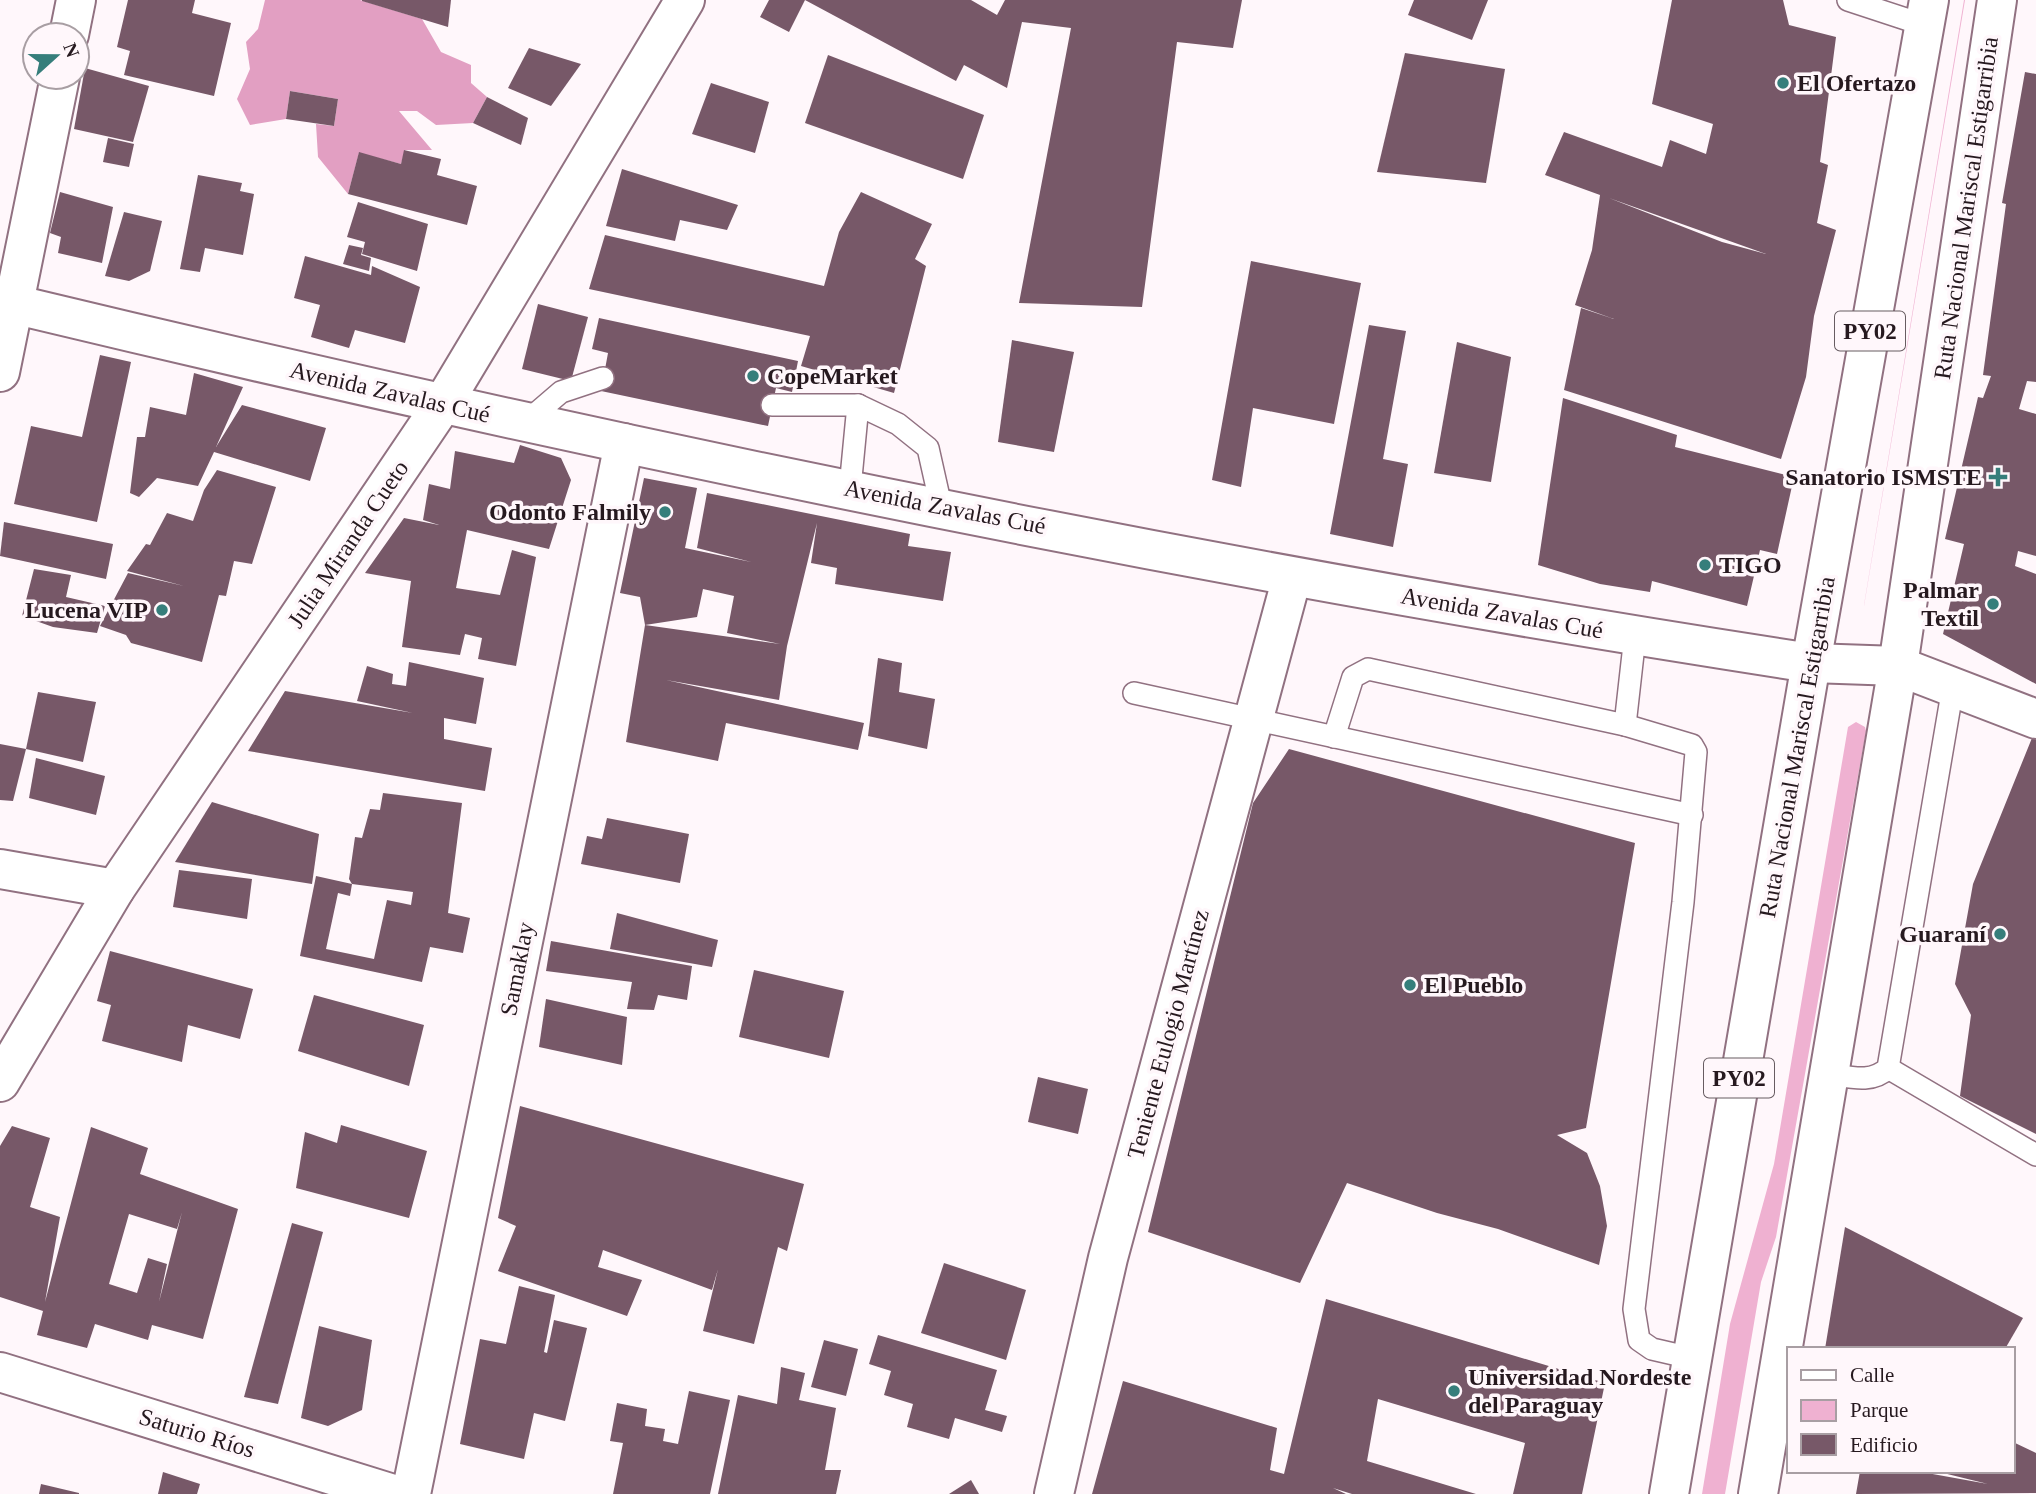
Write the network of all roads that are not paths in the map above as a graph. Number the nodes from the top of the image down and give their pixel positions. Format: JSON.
{"nodes":[{"id":1,"x":76,"y":0,"type":"edge"},
{"id":2,"x":685,"y":0,"type":"edge"},
{"id":3,"x":1848,"y":0,"type":"edge"},
{"id":4,"x":1997,"y":0,"type":"edge"},
{"id":5,"x":1926,"y":12,"type":"edge"},
{"id":6,"x":72,"y":21,"type":"edge"},
{"id":7,"x":57,"y":91,"type":"edge"},
{"id":8,"x":7,"y":303,"type":"edge"},
{"id":9,"x":0,"y":372,"type":"edge"},
{"id":10,"x":603,"y":378,"type":"dead end"},
{"id":11,"x":442,"y":404,"type":"junction"},
{"id":12,"x":772,"y":405,"type":"dead end"},
{"id":13,"x":858,"y":405,"type":"junction"},
{"id":14,"x":526,"y":422,"type":"junction"},
{"id":15,"x":624,"y":443,"type":"junction"},
{"id":16,"x":850,"y":488,"type":"junction"},
{"id":17,"x":941,"y":506,"type":"junction"},
{"id":18,"x":1292,"y":577,"type":"junction"},
{"id":19,"x":1635,"y":636,"type":"junction"},
{"id":20,"x":1811,"y":663,"type":"junction"},
{"id":21,"x":1898,"y":666,"type":"junction"},
{"id":22,"x":1953,"y":687,"type":"junction"},
{"id":23,"x":1134,"y":693,"type":"dead end"},
{"id":24,"x":2036,"y":719,"type":"edge"},
{"id":25,"x":1253,"y":720,"type":"junction"},
{"id":26,"x":1625,"y":725,"type":"junction"},
{"id":27,"x":1334,"y":737,"type":"junction"},
{"id":28,"x":1692,"y":815,"type":"junction"},
{"id":29,"x":0,"y":869,"type":"edge"},
{"id":30,"x":115,"y":889,"type":"junction"},
{"id":31,"x":1888,"y":1068,"type":"junction"},
{"id":32,"x":1829,"y":1074,"type":"junction"},
{"id":33,"x":0,"y":1082,"type":"edge"},
{"id":34,"x":2036,"y":1155,"type":"edge"},
{"id":35,"x":1691,"y":1358,"type":"junction"},
{"id":36,"x":0,"y":1372,"type":"edge"},
{"id":37,"x":393,"y":1494,"type":"edge"},
{"id":38,"x":411,"y":1494,"type":"edge"},
{"id":39,"x":1054,"y":1494,"type":"edge"},
{"id":40,"x":1669,"y":1494,"type":"edge"},
{"id":41,"x":1758,"y":1494,"type":"edge"}],
"edges":[{"from":1,"to":6,"type":"main road"},
{"from":2,"to":11,"type":"main road","name":"Julia Miranda Cueto"},
{"from":3,"to":5,"type":"lane"},
{"from":4,"to":21,"type":"main road","name":"Ruta Nacional Mariscal Estigarribia"},
{"from":5,"to":20,"type":"main road","name":"Ruta Nacional Mariscal Estigarribia","number":"PY02"},
{"from":7,"to":8,"type":"main road"},
{"from":8,"to":9,"type":"main road"},
{"from":8,"to":11,"type":"main road","name":"Avenida Zavalas Cué"},
{"from":10,"to":14,"type":"lane"},
{"from":11,"to":14,"type":"main road","name":"Avenida Zavalas Cué"},
{"from":11,"to":30,"type":"main road","name":"Julia Miranda Cueto"},
{"from":12,"to":13,"type":"lane"},
{"from":13,"to":16,"type":"lane"},
{"from":13,"to":17,"type":"lane"},
{"from":14,"to":15,"type":"main road","name":"Avenida Zavalas Cué"},
{"from":15,"to":16,"type":"main road","name":"Avenida Zavalas Cué"},
{"from":15,"to":38,"type":"main road","name":"Samaklay"},
{"from":16,"to":17,"type":"main road","name":"Avenida Zavalas Cué"},
{"from":17,"to":18,"type":"main road","name":"Avenida Zavalas Cué"},
{"from":18,"to":19,"type":"main road","name":"Avenida Zavalas Cué"},
{"from":18,"to":25,"type":"main road","name":"Teniente Eulogio Martínez"},
{"from":19,"to":20,"type":"main road","name":"Avenida Zavalas Cué"},
{"from":19,"to":26,"type":"lane"},
{"from":20,"to":21,"type":"main road","name":"Avenida Zavalas Cué"},
{"from":20,"to":35,"type":"main road","name":"Ruta Nacional Mariscal Estigarribia","number":"PY02"},
{"from":21,"to":22,"type":"main road","name":"Avenida Zavalas Cué"},
{"from":21,"to":32,"type":"main road","name":"Ruta Nacional Mariscal Estigarribia"},
{"from":22,"to":24,"type":"main road","name":"Avenida Zavalas Cué"},
{"from":22,"to":31,"type":"lane"},
{"from":23,"to":25,"type":"lane"},
{"from":25,"to":27,"type":"lane"},
{"from":25,"to":39,"type":"main road","name":"Teniente Eulogio Martínez"},
{"from":26,"to":27,"type":"lane"},
{"from":26,"to":28,"type":"lane"},
{"from":27,"to":28,"type":"lane"},
{"from":28,"to":35,"type":"lane"},
{"from":29,"to":30,"type":"main road"},
{"from":30,"to":33,"type":"main road","name":"Julia Miranda Cueto"},
{"from":31,"to":32,"type":"lane"},
{"from":31,"to":34,"type":"lane"},
{"from":32,"to":41,"type":"main road","name":"Ruta Nacional Mariscal Estigarribia"},
{"from":35,"to":40,"type":"main road","name":"Ruta Nacional Mariscal Estigarribia","number":"PY02"},
{"from":36,"to":37,"type":"main road","name":"Saturio Ríos"}]}
